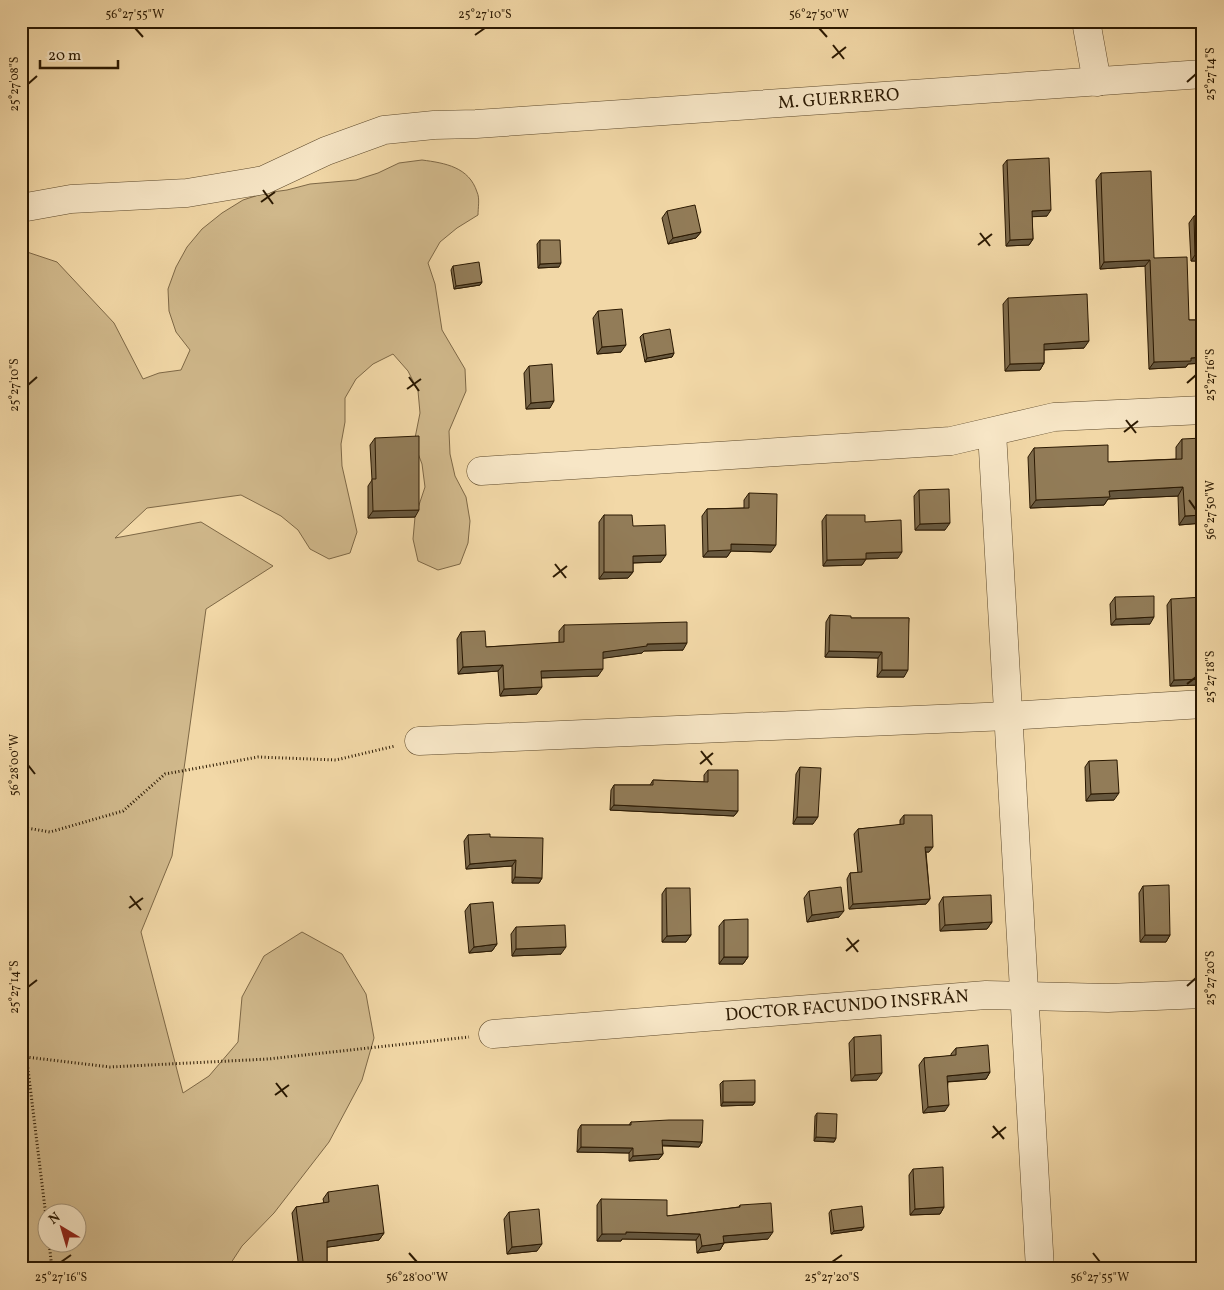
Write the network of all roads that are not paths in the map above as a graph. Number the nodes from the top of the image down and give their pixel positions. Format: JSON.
{"nodes":[{"id":1,"x":1086,"y":21,"type":"edge"},
{"id":2,"x":1203,"y":74,"type":"edge"},
{"id":3,"x":1097,"y":82,"type":"junction"},
{"id":4,"x":21,"y":208,"type":"edge"},
{"id":5,"x":1203,"y":410,"type":"edge"},
{"id":6,"x":992,"y":432,"type":"junction"},
{"id":7,"x":481,"y":471,"type":"dead end"},
{"id":8,"x":1203,"y":704,"type":"edge"},
{"id":9,"x":1008,"y":716,"type":"junction"},
{"id":10,"x":419,"y":741,"type":"road end"},
{"id":11,"x":1203,"y":994,"type":"edge"},
{"id":12,"x":1024,"y":996,"type":"junction"},
{"id":13,"x":492,"y":1034,"type":"road end"},
{"id":14,"x":1040,"y":1269,"type":"edge"}],
"edges":[{"from":1,"to":3,"type":"street"},
{"from":2,"to":3,"type":"street","name":"M. GUERRERO"},
{"from":3,"to":4,"type":"street","name":"M. GUERRERO"},
{"from":5,"to":6,"type":"street"},
{"from":6,"to":7,"type":"street"},
{"from":6,"to":9,"type":"street"},
{"from":8,"to":9,"type":"street"},
{"from":9,"to":10,"type":"street"},
{"from":9,"to":12,"type":"street"},
{"from":11,"to":12,"type":"street","name":"DOCTOR FACUNDO INSFRÁN"},
{"from":12,"to":13,"type":"street","name":"DOCTOR FACUNDO INSFRÁN"},
{"from":12,"to":14,"type":"street"}]}
